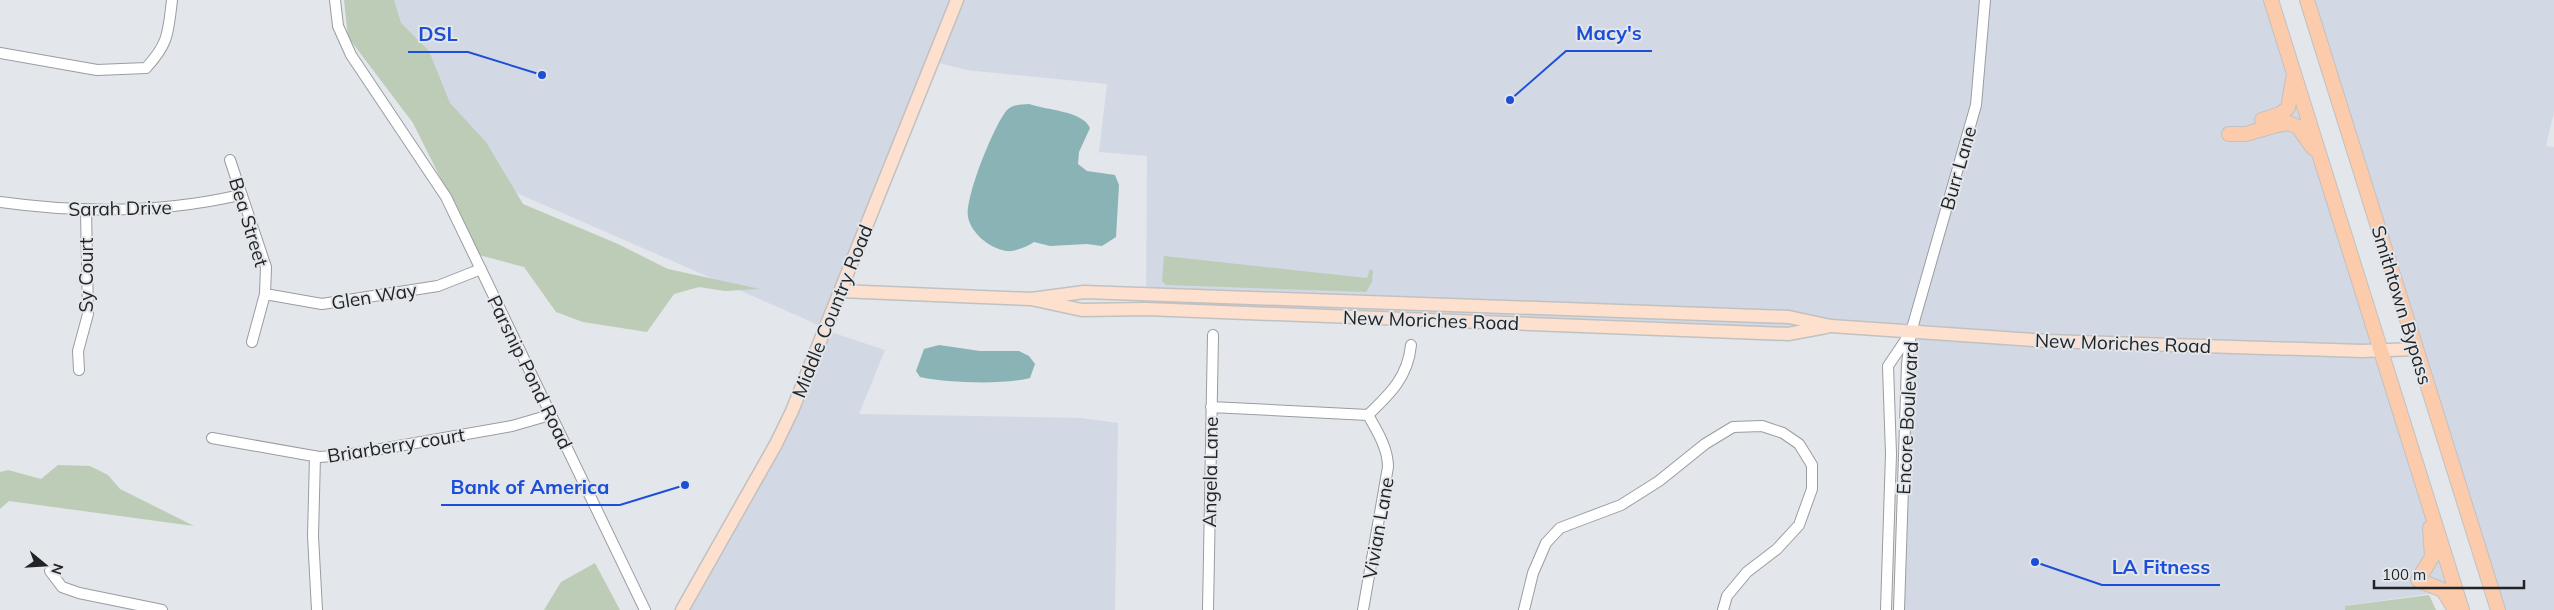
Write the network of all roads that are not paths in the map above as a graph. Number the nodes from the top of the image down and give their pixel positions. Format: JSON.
{"nodes":[{"id":1,"x":172,"y":0,"type":"edge"},
{"id":2,"x":335,"y":0,"type":"edge"},
{"id":3,"x":956,"y":0,"type":"edge"},
{"id":4,"x":1985,"y":0,"type":"edge"},
{"id":5,"x":2271,"y":0,"type":"edge"},
{"id":6,"x":2306,"y":0,"type":"edge"},
{"id":7,"x":2311,"y":0,"type":"edge"},
{"id":8,"x":2315,"y":26,"type":"junction"},
{"id":9,"x":0,"y":53,"type":"edge"},
{"id":10,"x":2294,"y":73,"type":"junction"},
{"id":11,"x":2321,"y":159,"type":"junction"},
{"id":12,"x":230,"y":160,"type":"dead end"},
{"id":13,"x":240,"y":195,"type":"junction"},
{"id":14,"x":0,"y":202,"type":"edge"},
{"id":15,"x":86,"y":210,"type":"junction"},
{"id":16,"x":481,"y":269,"type":"junction"},
{"id":17,"x":840,"y":291,"type":"junction"},
{"id":18,"x":265,"y":294,"type":"junction"},
{"id":19,"x":1031,"y":299,"type":"junction"},
{"id":20,"x":1831,"y":326,"type":"junction"},
{"id":21,"x":1911,"y":332,"type":"junction"},
{"id":22,"x":1213,"y":335,"type":"dead end"},
{"id":23,"x":252,"y":342,"type":"dead end"},
{"id":24,"x":1411,"y":345,"type":"dead end"},
{"id":25,"x":2416,"y":349,"type":"junction"},
{"id":26,"x":2381,"y":351,"type":"junction"},
{"id":27,"x":79,"y":370,"type":"dead end"},
{"id":28,"x":1211,"y":406,"type":"junction"},
{"id":29,"x":550,"y":415,"type":"junction"},
{"id":30,"x":1368,"y":415,"type":"junction"},
{"id":31,"x":212,"y":438,"type":"dead end"},
{"id":32,"x":315,"y":456,"type":"junction"},
{"id":33,"x":2428,"y":500,"type":"junction"},
{"id":34,"x":50,"y":571,"type":"dead end"},
{"id":35,"x":162,"y":610,"type":"edge"},
{"id":36,"x":317,"y":610,"type":"edge"},
{"id":37,"x":645,"y":610,"type":"edge"},
{"id":38,"x":682,"y":610,"type":"edge"},
{"id":39,"x":1208,"y":610,"type":"edge"},
{"id":40,"x":1363,"y":610,"type":"edge"},
{"id":41,"x":1524,"y":610,"type":"edge"},
{"id":42,"x":1722,"y":610,"type":"edge"},
{"id":43,"x":1886,"y":610,"type":"edge"},
{"id":44,"x":1899,"y":610,"type":"edge"},
{"id":45,"x":2455,"y":610,"type":"edge"},
{"id":46,"x":2462,"y":610,"type":"edge"},
{"id":47,"x":2498,"y":610,"type":"edge"}],
"edges":[{"from":1,"to":9,"type":"street"},
{"from":2,"to":16,"type":"street","name":"Parsnip Pond Road"},
{"from":3,"to":17,"type":"main road","name":"Middle Country Road"},
{"from":4,"to":21,"type":"street","name":"Burr Lane"},
{"from":5,"to":10,"type":"highway","name":"Smithtown Bypass"},
{"from":6,"to":8,"type":"highway","name":"Smithtown Bypass"},
{"from":7,"to":8,"type":"highway"},
{"from":8,"to":25,"type":"highway","name":"Smithtown Bypass"},
{"from":10,"to":11,"type":"highway","name":"Smithtown Bypass"},
{"from":10,"to":11,"type":"highway"},
{"from":11,"to":26,"type":"highway","name":"Smithtown Bypass"},
{"from":12,"to":13,"type":"street","name":"Bea Street"},
{"from":13,"to":15,"type":"street","name":"Sarah Drive"},
{"from":13,"to":18,"type":"street","name":"Bea Street"},
{"from":14,"to":15,"type":"street","name":"Sarah Drive"},
{"from":15,"to":27,"type":"street","name":"Sy Court"},
{"from":16,"to":18,"type":"street","name":"Glen Way"},
{"from":16,"to":29,"type":"street","name":"Parsnip Pond Road"},
{"from":17,"to":19,"type":"main road","name":"New Moriches Road"},
{"from":17,"to":38,"type":"main road","name":"Middle Country Road"},
{"from":18,"to":23,"type":"street","name":"Bea Street"},
{"from":19,"to":20,"type":"main road","name":"New Moriches Road"},
{"from":19,"to":20,"type":"main road","name":"New Moriches Road"},
{"from":20,"to":21,"type":"main road","name":"New Moriches Road"},
{"from":21,"to":26,"type":"main road","name":"New Moriches Road"},
{"from":21,"to":43,"type":"street","name":"Encore Boulevard"},
{"from":21,"to":44,"type":"street","name":"Encore Boulevard"},
{"from":22,"to":28,"type":"street","name":"Angela Lane"},
{"from":24,"to":30,"type":"street"},
{"from":25,"to":26,"type":"main road","name":"New Moriches Road"},
{"from":25,"to":47,"type":"highway","name":"Smithtown Bypass"},
{"from":26,"to":33,"type":"highway","name":"Smithtown Bypass"},
{"from":28,"to":30,"type":"street"},
{"from":28,"to":39,"type":"street","name":"Angela Lane"},
{"from":29,"to":32,"type":"street","name":"Briarberry court"},
{"from":29,"to":37,"type":"street","name":"Parsnip Pond Road"},
{"from":30,"to":40,"type":"street","name":"Vivian Lane"},
{"from":31,"to":32,"type":"street","name":"Briarberry court"},
{"from":32,"to":36,"type":"street"},
{"from":33,"to":45,"type":"highway"},
{"from":33,"to":46,"type":"highway","name":"Smithtown Bypass"},
{"from":34,"to":35,"type":"street"},
{"from":41,"to":42,"type":"street"}]}
